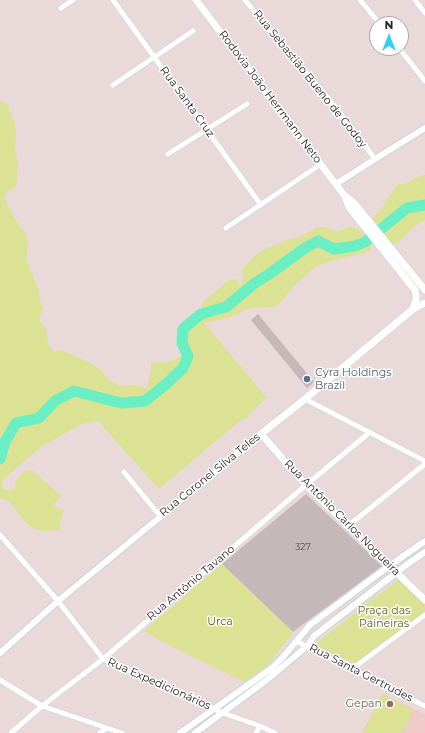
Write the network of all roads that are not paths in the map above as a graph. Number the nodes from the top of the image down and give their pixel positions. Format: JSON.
{"nodes":[{"id":1,"x":73,"y":0,"type":"edge"},
{"id":2,"x":113,"y":0,"type":"edge"},
{"id":3,"x":196,"y":0,"type":"edge"},
{"id":4,"x":245,"y":0,"type":"edge"},
{"id":5,"x":360,"y":0,"type":"edge"},
{"id":6,"x":415,"y":0,"type":"edge"},
{"id":7,"x":61,"y":8,"type":"dead end"},
{"id":8,"x":425,"y":13,"type":"edge"},
{"id":9,"x":373,"y":16,"type":"edge"},
{"id":10,"x":193,"y":31,"type":"dead end"},
{"id":11,"x":405,"y":56,"type":"edge"},
{"id":12,"x":154,"y":57,"type":"junction"},
{"id":13,"x":425,"y":81,"type":"edge"},
{"id":14,"x":113,"y":85,"type":"dead end"},
{"id":15,"x":247,"y":104,"type":"dead end"},
{"id":16,"x":425,"y":128,"type":"edge"},
{"id":17,"x":207,"y":130,"type":"junction"},
{"id":18,"x":168,"y":154,"type":"dead end"},
{"id":19,"x":374,"y":159,"type":"junction"},
{"id":20,"x":321,"y":164,"type":"junction"},
{"id":21,"x":336,"y":184,"type":"junction"},
{"id":22,"x":261,"y":205,"type":"junction"},
{"id":23,"x":226,"y":228,"type":"dead end"},
{"id":24,"x":378,"y":239,"type":"junction"},
{"id":25,"x":425,"y":290,"type":"edge"},
{"id":26,"x":425,"y":303,"type":"edge"},
{"id":27,"x":412,"y":310,"type":"junction"},
{"id":28,"x":305,"y":399,"type":"junction"},
{"id":29,"x":370,"y":432,"type":"junction"},
{"id":30,"x":261,"y":434,"type":"junction"},
{"id":31,"x":425,"y":460,"type":"edge"},
{"id":32,"x":425,"y":464,"type":"edge"},
{"id":33,"x":124,"y":472,"type":"dead end"},
{"id":34,"x":306,"y":485,"type":"junction"},
{"id":35,"x":160,"y":516,"type":"junction"},
{"id":36,"x":348,"y":526,"type":"junction"},
{"id":37,"x":0,"y":534,"type":"edge"},
{"id":38,"x":425,"y":541,"type":"edge"},
{"id":39,"x":425,"y":552,"type":"edge"},
{"id":40,"x":389,"y":566,"type":"junction"},
{"id":41,"x":396,"y":572,"type":"junction"},
{"id":42,"x":425,"y":600,"type":"edge"},
{"id":43,"x":58,"y":601,"type":"junction"},
{"id":44,"x":425,"y":615,"type":"edge"},
{"id":45,"x":296,"y":641,"type":"junction"},
{"id":46,"x":307,"y":646,"type":"junction"},
{"id":47,"x":0,"y":653,"type":"edge"},
{"id":48,"x":103,"y":659,"type":"junction"},
{"id":49,"x":352,"y":669,"type":"junction"},
{"id":50,"x":0,"y":680,"type":"edge"},
{"id":51,"x":42,"y":706,"type":"junction"},
{"id":52,"x":425,"y":706,"type":"edge"},
{"id":53,"x":214,"y":708,"type":"junction"},
{"id":54,"x":223,"y":712,"type":"junction"},
{"id":55,"x":260,"y":726,"type":"junction"},
{"id":56,"x":106,"y":728,"type":"junction"},
{"id":57,"x":11,"y":733,"type":"edge"},
{"id":58,"x":100,"y":733,"type":"edge"},
{"id":59,"x":122,"y":733,"type":"edge"},
{"id":60,"x":180,"y":733,"type":"edge"},
{"id":61,"x":195,"y":733,"type":"edge"},
{"id":62,"x":256,"y":733,"type":"edge"},
{"id":63,"x":275,"y":733,"type":"edge"}],
"edges":[{"from":1,"to":7,"type":"street"},
{"from":2,"to":12,"type":"street","name":"Rua Santa Cruz"},
{"from":3,"to":20,"type":"main road","name":"Rodovia João Herrmann Neto"},
{"from":4,"to":19,"type":"street","name":"Rua Sebastião Bueno de Godoy"},
{"from":5,"to":9,"type":"street"},
{"from":6,"to":8,"type":"street"},
{"from":10,"to":12,"type":"street"},
{"from":11,"to":13,"type":"street"},
{"from":12,"to":14,"type":"street"},
{"from":12,"to":17,"type":"street","name":"Rua Santa Cruz"},
{"from":15,"to":17,"type":"street"},
{"from":16,"to":19,"type":"street"},
{"from":17,"to":18,"type":"street"},
{"from":17,"to":22,"type":"street","name":"Rua Santa Cruz"},
{"from":19,"to":21,"type":"street"},
{"from":20,"to":21,"type":"main road","name":"Rodovia João Herrmann Neto"},
{"from":20,"to":22,"type":"street"},
{"from":21,"to":24,"type":"main road","name":"Rodovia João Herrmann Neto"},
{"from":22,"to":23,"type":"street"},
{"from":24,"to":25,"type":"main road","name":"Rodovia João Herrmann Neto"},
{"from":24,"to":27,"type":"main road","name":"Rodovia João Herrmann Neto"},
{"from":26,"to":27,"type":"main road","name":"Rua Coronel Silva Teles"},
{"from":27,"to":28,"type":"main road","name":"Rua Coronel Silva Teles"},
{"from":28,"to":29,"type":"street"},
{"from":28,"to":30,"type":"main road","name":"Rua Coronel Silva Teles"},
{"from":29,"to":31,"type":"street"},
{"from":29,"to":34,"type":"street","name":"Rua Antônio Tavano"},
{"from":30,"to":34,"type":"main road","name":"Rua Antônio Carlos Nogueira"},
{"from":30,"to":35,"type":"street","name":"Rua Coronel Silva Teles"},
{"from":32,"to":36,"type":"street"},
{"from":33,"to":35,"type":"street"},
{"from":34,"to":36,"type":"main road","name":"Rua Antônio Carlos Nogueira"},
{"from":34,"to":48,"type":"street","name":"Rua Antônio Tavano"},
{"from":35,"to":43,"type":"street","name":"Rua Coronel Silva Teles"},
{"from":36,"to":40,"type":"main road","name":"Rua Antônio Carlos Nogueira"},
{"from":37,"to":43,"type":"street","name":"Rua Expedicionários"},
{"from":38,"to":40,"type":"street"},
{"from":39,"to":41,"type":"street"},
{"from":40,"to":41,"type":"main road","name":"Rua Antônio Carlos Nogueira"},
{"from":40,"to":45,"type":"street"},
{"from":41,"to":42,"type":"main road","name":"Rua Antônio Carlos Nogueira"},
{"from":41,"to":46,"type":"street"},
{"from":43,"to":47,"type":"street","name":"Rua Coronel Silva Teles"},
{"from":43,"to":48,"type":"street","name":"Rua Expedicionários"},
{"from":44,"to":49,"type":"street"},
{"from":45,"to":46,"type":"street","name":"Rua Santa Gertrudes"},
{"from":45,"to":53,"type":"street"},
{"from":46,"to":49,"type":"street","name":"Rua Santa Gertrudes"},
{"from":46,"to":54,"type":"street"},
{"from":48,"to":51,"type":"street","name":"Rua Antônio Tavano"},
{"from":48,"to":53,"type":"street","name":"Rua Expedicionários"},
{"from":49,"to":52,"type":"street","name":"Rua Santa Gertrudes"},
{"from":50,"to":51,"type":"street"},
{"from":51,"to":56,"type":"street"},
{"from":51,"to":57,"type":"street","name":"Rua Antônio Tavano"},
{"from":53,"to":54,"type":"street","name":"Rua Expedicionários"},
{"from":53,"to":60,"type":"street"},
{"from":54,"to":55,"type":"street","name":"Rua Expedicionários"},
{"from":54,"to":61,"type":"street"},
{"from":55,"to":62,"type":"street"},
{"from":55,"to":63,"type":"street","name":"Rua Expedicionários"},
{"from":56,"to":58,"type":"street"},
{"from":56,"to":59,"type":"street"}]}
